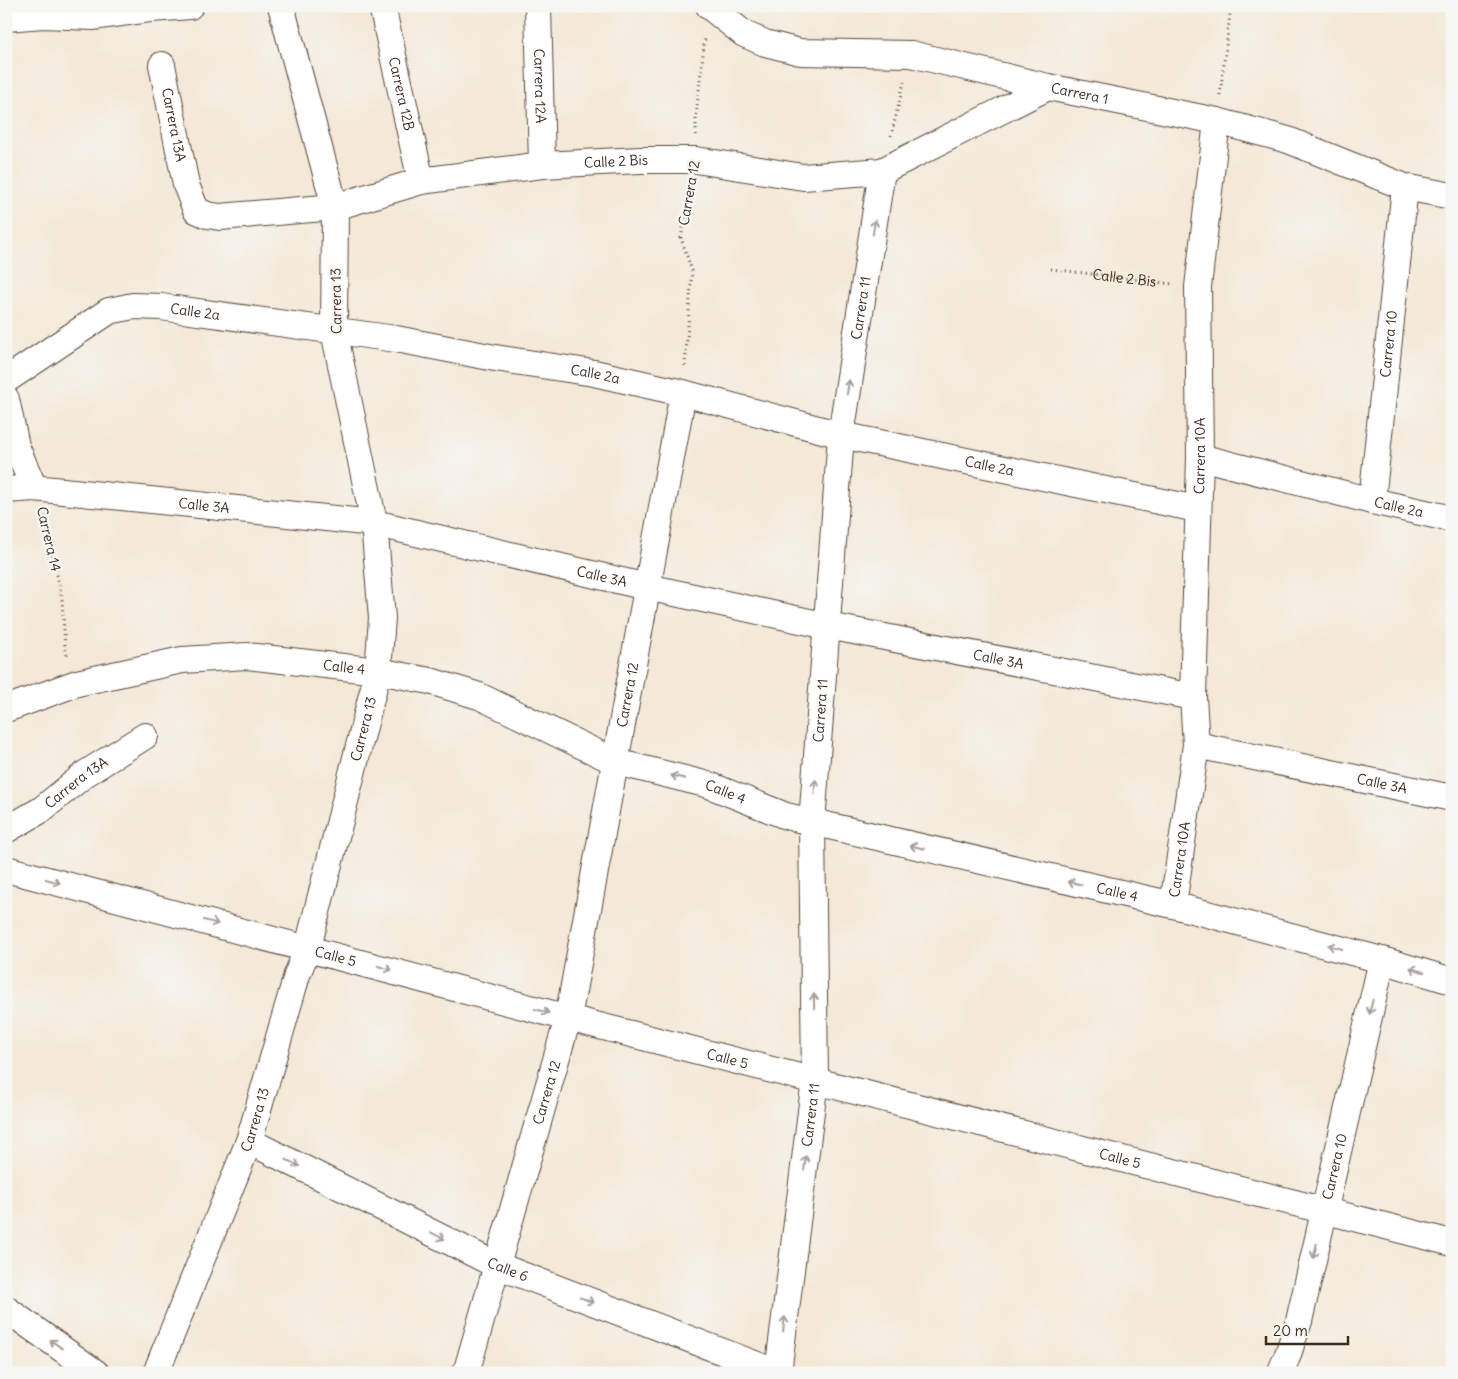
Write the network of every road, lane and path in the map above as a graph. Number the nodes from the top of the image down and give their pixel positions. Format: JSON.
{"nodes":[{"id":1,"x":190,"y":6,"type":"edge"},
{"id":2,"x":282,"y":6,"type":"edge"},
{"id":3,"x":382,"y":6,"type":"edge"},
{"id":4,"x":538,"y":6,"type":"edge"},
{"id":5,"x":709,"y":6,"type":"edge"},
{"id":6,"x":1231,"y":6,"type":"edge"},
{"id":7,"x":6,"y":18,"type":"edge"},
{"id":8,"x":705,"y":34,"type":"dead end"},
{"id":9,"x":911,"y":54,"type":"junction"},
{"id":10,"x":162,"y":65,"type":"dead end"},
{"id":11,"x":1048,"y":87,"type":"junction"},
{"id":12,"x":1217,"y":121,"type":"junction"},
{"id":13,"x":696,"y":160,"type":"junction"},
{"id":14,"x":542,"y":165,"type":"junction"},
{"id":15,"x":882,"y":171,"type":"junction"},
{"id":16,"x":421,"y":181,"type":"junction"},
{"id":17,"x":186,"y":185,"type":"joint"},
{"id":18,"x":1405,"y":187,"type":"junction"},
{"id":19,"x":1452,"y":196,"type":"edge"},
{"id":20,"x":335,"y":207,"type":"junction"},
{"id":21,"x":1051,"y":269,"type":"dead end"},
{"id":22,"x":1198,"y":287,"type":"junction"},
{"id":23,"x":334,"y":331,"type":"junction"},
{"id":24,"x":6,"y":380,"type":"edge"},
{"id":25,"x":683,"y":393,"type":"junction"},
{"id":26,"x":6,"y":399,"type":"edge"},
{"id":27,"x":841,"y":435,"type":"junction"},
{"id":28,"x":1200,"y":457,"type":"junction"},
{"id":29,"x":34,"y":488,"type":"junction"},
{"id":30,"x":6,"y":490,"type":"edge"},
{"id":31,"x":1372,"y":501,"type":"junction"},
{"id":32,"x":1197,"y":509,"type":"junction"},
{"id":33,"x":1452,"y":519,"type":"edge"},
{"id":34,"x":374,"y":524,"type":"junction"},
{"id":35,"x":647,"y":587,"type":"junction"},
{"id":36,"x":828,"y":626,"type":"junction"},
{"id":37,"x":378,"y":671,"type":"junction"},
{"id":38,"x":77,"y":683,"type":"junction"},
{"id":39,"x":1193,"y":697,"type":"junction"},
{"id":40,"x":6,"y":709,"type":"edge"},
{"id":41,"x":145,"y":736,"type":"dead end"},
{"id":42,"x":1196,"y":745,"type":"junction"},
{"id":43,"x":616,"y":762,"type":"junction"},
{"id":44,"x":1452,"y":798,"type":"edge"},
{"id":45,"x":812,"y":823,"type":"junction"},
{"id":46,"x":6,"y":830,"type":"edge"},
{"id":47,"x":6,"y":869,"type":"edge"},
{"id":48,"x":1173,"y":905,"type":"junction"},
{"id":49,"x":308,"y":947,"type":"junction"},
{"id":50,"x":1382,"y":960,"type":"junction"},
{"id":51,"x":1452,"y":981,"type":"edge"},
{"id":52,"x":568,"y":1018,"type":"junction"},
{"id":53,"x":815,"y":1080,"type":"junction"},
{"id":54,"x":249,"y":1141,"type":"junction"},
{"id":55,"x":1325,"y":1209,"type":"junction"},
{"id":56,"x":1452,"y":1243,"type":"edge"},
{"id":57,"x":496,"y":1265,"type":"junction"},
{"id":58,"x":6,"y":1309,"type":"edge"},
{"id":59,"x":96,"y":1373,"type":"edge"},
{"id":60,"x":156,"y":1373,"type":"edge"},
{"id":61,"x":466,"y":1373,"type":"edge"},
{"id":62,"x":778,"y":1373,"type":"edge"},
{"id":63,"x":1280,"y":1373,"type":"edge"}],
"edges":[{"from":1,"to":7,"type":"street"},
{"from":2,"to":20,"type":"street","name":"Carrera 13"},
{"from":3,"to":16,"type":"street","name":"Carrera 12B"},
{"from":4,"to":14,"type":"street","name":"Carrera 12A"},
{"from":5,"to":9,"type":"street","name":"Carrera 1"},
{"from":6,"to":12,"type":"path"},
{"from":8,"to":13,"type":"path","name":"Carrera 12"},
{"from":9,"to":11,"type":"street","name":"Carrera 1"},
{"from":9,"to":15,"type":"path"},
{"from":10,"to":17,"type":"street","name":"Carrera 13A"},
{"from":11,"to":12,"type":"street","name":"Carrera 1"},
{"from":11,"to":15,"type":"street","name":"Calle 2 Bis"},
{"from":12,"to":18,"type":"street","name":"Carrera 1"},
{"from":12,"to":22,"type":"street","name":"Carrera 10A"},
{"from":13,"to":14,"type":"street","name":"Calle 2 Bis"},
{"from":13,"to":15,"type":"street","name":"Calle 2 Bis"},
{"from":13,"to":25,"type":"path","name":"Carrera 12"},
{"from":14,"to":16,"type":"street","name":"Calle 2 Bis"},
{"from":27,"to":15,"type":"street","name":"Carrera 11","one_way":true},
{"from":16,"to":20,"type":"street","name":"Calle 2 Bis"},
{"from":17,"to":20,"type":"street","name":"Calle 2 Bis"},
{"from":18,"to":19,"type":"street","name":"Carrera 1"},
{"from":18,"to":31,"type":"street","name":"Carrera 10"},
{"from":20,"to":23,"type":"street","name":"Carrera 13"},
{"from":21,"to":22,"type":"path","name":"Calle 2 Bis"},
{"from":22,"to":28,"type":"street","name":"Carrera 10A"},
{"from":23,"to":24,"type":"street","name":"Calle 2a"},
{"from":23,"to":25,"type":"street","name":"Calle 2a"},
{"from":23,"to":34,"type":"street","name":"Carrera 13"},
{"from":25,"to":27,"type":"street","name":"Calle 2a"},
{"from":25,"to":35,"type":"street","name":"Carrera 12"},
{"from":26,"to":29,"type":"street","name":"Carrera 14"},
{"from":27,"to":32,"type":"street","name":"Calle 2a"},
{"from":27,"to":36,"type":"street","name":"Carrera 11"},
{"from":28,"to":31,"type":"street","name":"Calle 2a"},
{"from":28,"to":32,"type":"street","name":"Carrera 10A"},
{"from":29,"to":30,"type":"street","name":"Calle 3A"},
{"from":29,"to":34,"type":"street","name":"Calle 3A"},
{"from":29,"to":38,"type":"path","name":"Carrera 14"},
{"from":31,"to":33,"type":"street","name":"Calle 2a"},
{"from":32,"to":39,"type":"street","name":"Carrera 10A"},
{"from":34,"to":35,"type":"street","name":"Calle 3A"},
{"from":34,"to":37,"type":"street","name":"Carrera 13"},
{"from":35,"to":36,"type":"street","name":"Calle 3A"},
{"from":35,"to":43,"type":"street","name":"Carrera 12"},
{"from":36,"to":39,"type":"street","name":"Calle 3A"},
{"from":45,"to":36,"type":"street","name":"Carrera 11","one_way":true},
{"from":37,"to":38,"type":"street","name":"Calle 4"},
{"from":37,"to":43,"type":"street","name":"Calle 4"},
{"from":37,"to":49,"type":"street","name":"Carrera 13"},
{"from":38,"to":40,"type":"street","name":"Calle 4"},
{"from":39,"to":42,"type":"street","name":"Carrera 10A"},
{"from":41,"to":46,"type":"street","name":"Carrera 13A"},
{"from":42,"to":44,"type":"street","name":"Calle 3A"},
{"from":42,"to":48,"type":"street","name":"Carrera 10A"},
{"from":45,"to":43,"type":"street","name":"Calle 4","one_way":true},
{"from":43,"to":52,"type":"street","name":"Carrera 12"},
{"from":48,"to":45,"type":"street","name":"Calle 4","one_way":true},
{"from":53,"to":45,"type":"street","name":"Carrera 11","one_way":true},
{"from":47,"to":49,"type":"street","name":"Calle 5","one_way":true},
{"from":50,"to":48,"type":"street","name":"Calle 4","one_way":true},
{"from":49,"to":52,"type":"street","name":"Calle 5","one_way":true},
{"from":49,"to":54,"type":"street","name":"Carrera 13"},
{"from":51,"to":50,"type":"street","name":"Calle 4","one_way":true},
{"from":50,"to":55,"type":"street","name":"Carrera 10","one_way":true},
{"from":52,"to":53,"type":"street","name":"Calle 5"},
{"from":52,"to":57,"type":"street","name":"Carrera 12"},
{"from":53,"to":55,"type":"street","name":"Calle 5"},
{"from":62,"to":53,"type":"street","name":"Carrera 11","one_way":true},
{"from":54,"to":57,"type":"street","name":"Calle 6","one_way":true},
{"from":54,"to":60,"type":"street","name":"Carrera 13"},
{"from":55,"to":56,"type":"street","name":"Calle 5"},
{"from":55,"to":63,"type":"street","name":"Carrera 10","one_way":true},
{"from":57,"to":61,"type":"street","name":"Carrera 12"},
{"from":57,"to":62,"type":"street","name":"Calle 6","one_way":true},
{"from":59,"to":58,"type":"street","one_way":true}]}
